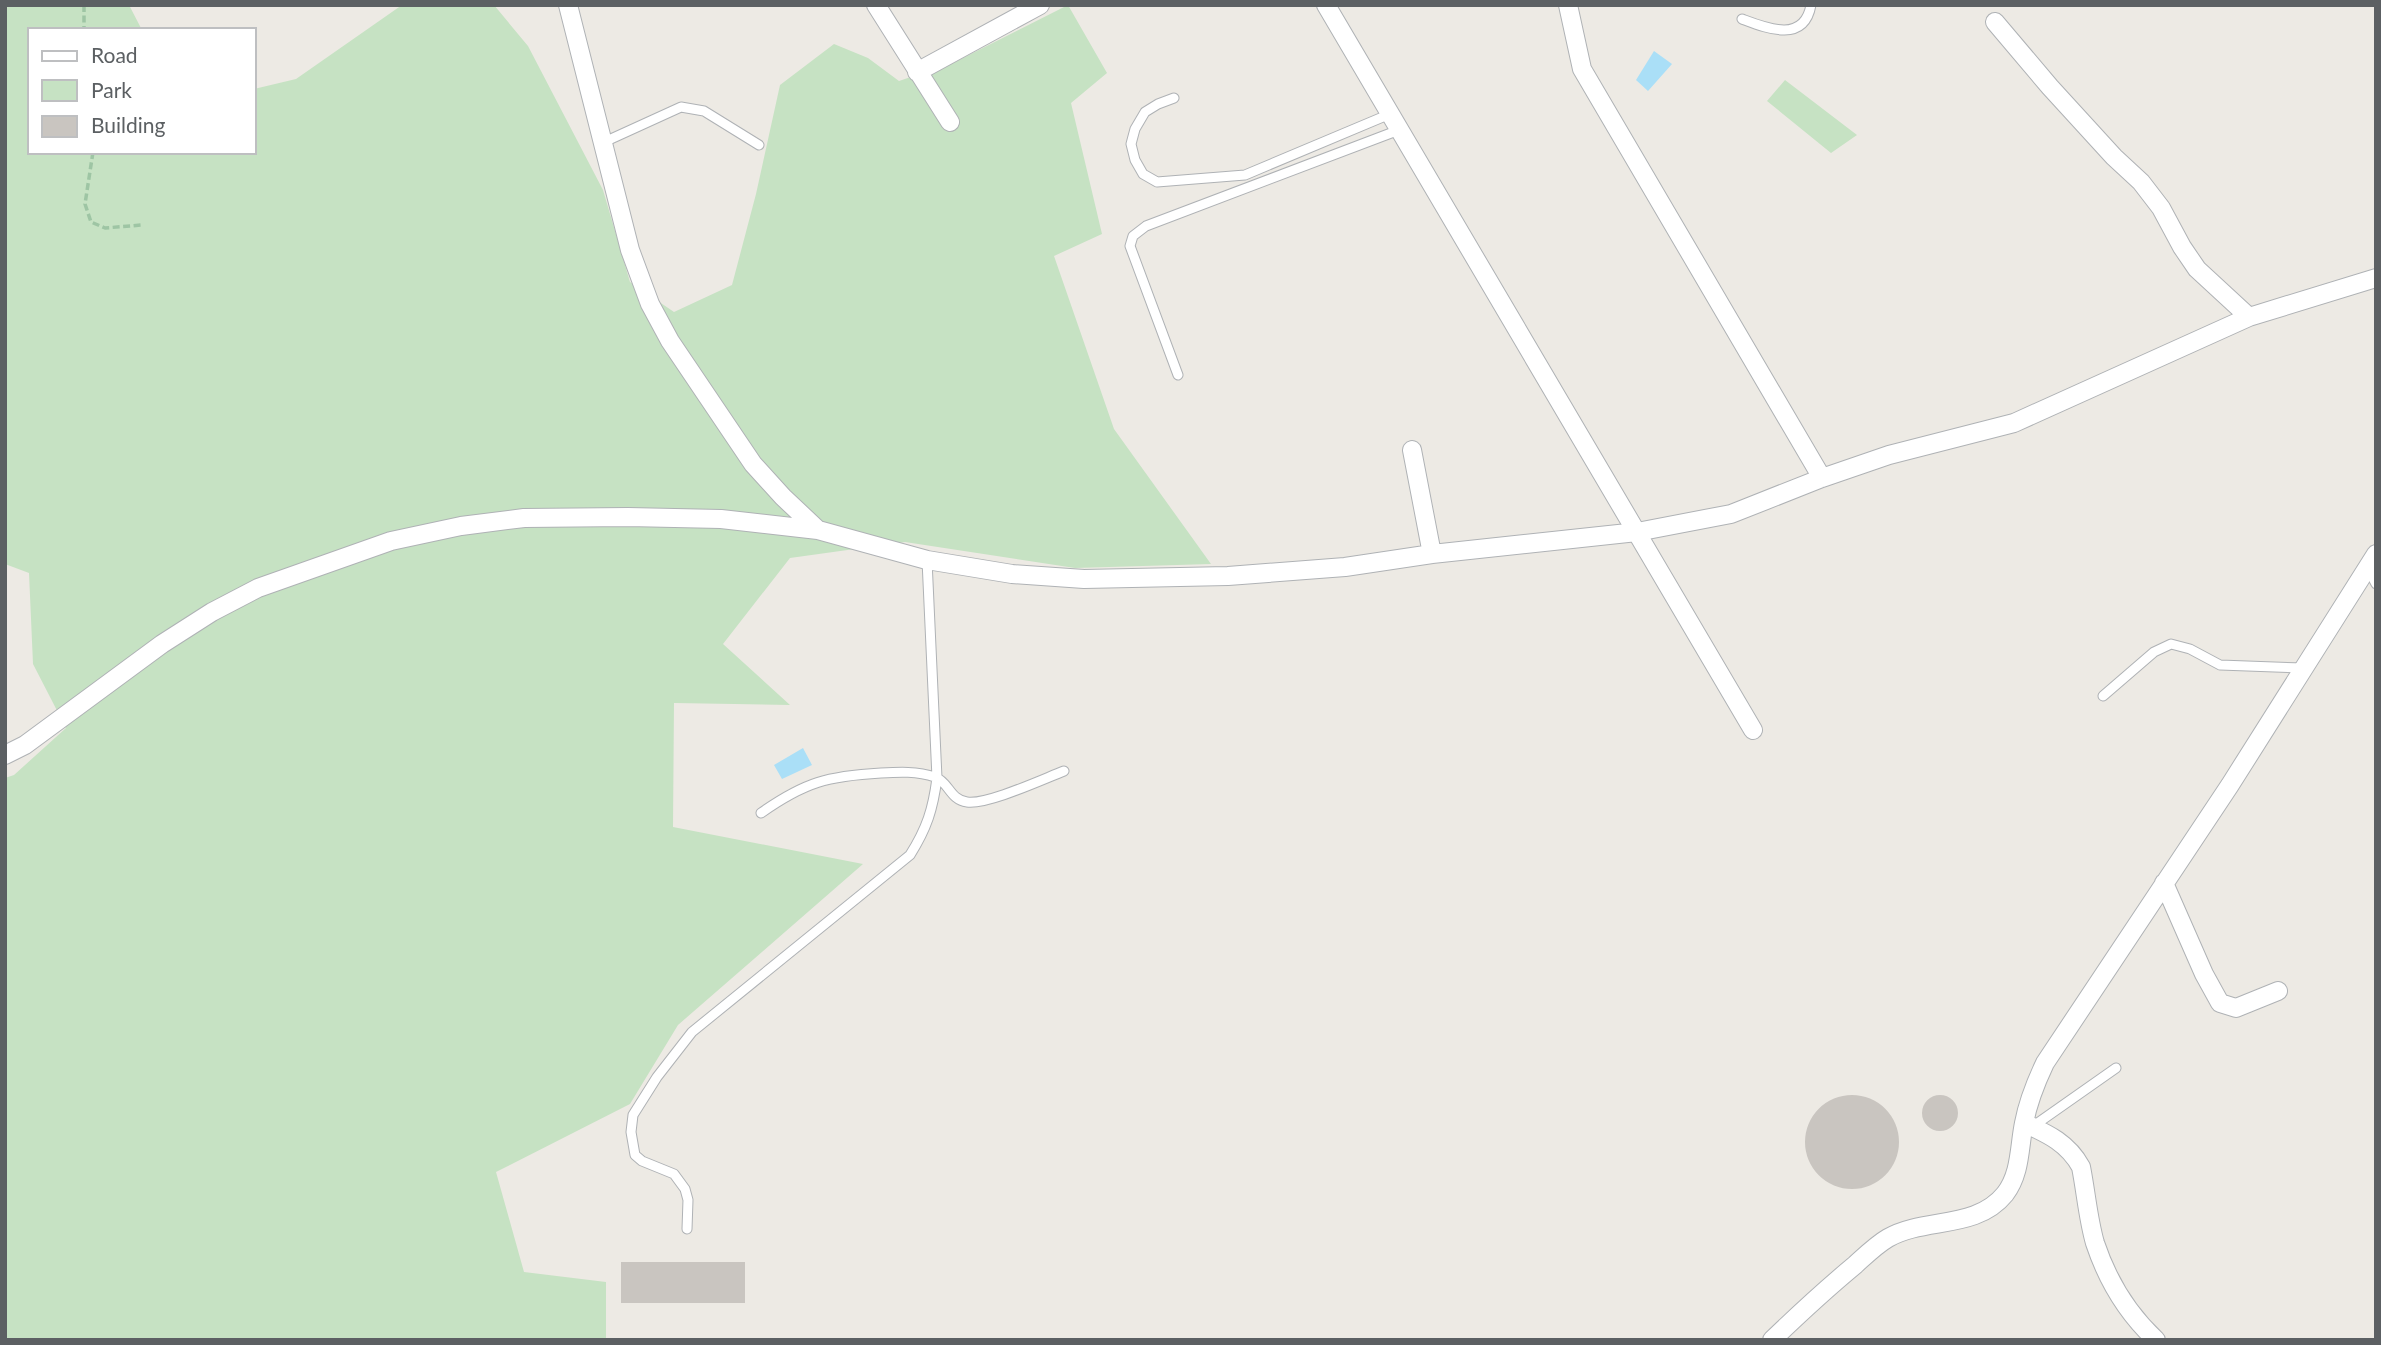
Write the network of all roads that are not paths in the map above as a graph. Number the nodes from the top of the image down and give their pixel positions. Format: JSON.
{"nodes":[{"id":1,"x":568,"y":5,"type":"edge"},
{"id":2,"x":876,"y":5,"type":"edge"},
{"id":3,"x":1040,"y":5,"type":"edge"},
{"id":4,"x":1326,"y":5,"type":"edge"},
{"id":5,"x":1568,"y":5,"type":"edge"},
{"id":6,"x":1811,"y":5,"type":"edge"},
{"id":7,"x":1742,"y":19,"type":"dead end"},
{"id":8,"x":1995,"y":22,"type":"dead end"},
{"id":9,"x":917,"y":72,"type":"junction"},
{"id":10,"x":1174,"y":98,"type":"dead end"},
{"id":11,"x":1390,"y":114,"type":"junction"},
{"id":12,"x":950,"y":122,"type":"dead end"},
{"id":13,"x":1399,"y":130,"type":"junction"},
{"id":14,"x":602,"y":143,"type":"junction"},
{"id":15,"x":759,"y":145,"type":"dead end"},
{"id":16,"x":2376,"y":278,"type":"edge"},
{"id":17,"x":2249,"y":317,"type":"junction"},
{"id":18,"x":1178,"y":375,"type":"dead end"},
{"id":19,"x":1412,"y":450,"type":"dead end"},
{"id":20,"x":1822,"y":478,"type":"junction"},
{"id":21,"x":818,"y":530,"type":"junction"},
{"id":22,"x":1637,"y":532,"type":"junction"},
{"id":23,"x":1432,"y":554,"type":"junction"},
{"id":24,"x":927,"y":560,"type":"junction"},
{"id":25,"x":2373,"y":568,"type":"edge"},
{"id":26,"x":2303,"y":668,"type":"junction"},
{"id":27,"x":2102,"y":696,"type":"dead end"},
{"id":28,"x":1754,"y":730,"type":"dead end"},
{"id":29,"x":5,"y":755,"type":"edge"},
{"id":30,"x":1064,"y":771,"type":"dead end"},
{"id":31,"x":937,"y":778,"type":"junction"},
{"id":32,"x":761,"y":813,"type":"dead end"},
{"id":33,"x":2164,"y":883,"type":"junction"},
{"id":34,"x":2278,"y":991,"type":"dead end"},
{"id":35,"x":2116,"y":1068,"type":"dead end"},
{"id":36,"x":2028,"y":1125,"type":"junction"},
{"id":37,"x":687,"y":1229,"type":"dead end"},
{"id":38,"x":1772,"y":1340,"type":"edge"},
{"id":39,"x":2156,"y":1340,"type":"edge"}],
"edges":[{"from":1,"to":14,"type":"street"},
{"from":2,"to":9,"type":"street"},
{"from":3,"to":9,"type":"street"},
{"from":4,"to":11,"type":"street"},
{"from":5,"to":20,"type":"street"},
{"from":6,"to":7,"type":"lane"},
{"from":8,"to":17,"type":"street"},
{"from":9,"to":12,"type":"street"},
{"from":10,"to":11,"type":"lane"},
{"from":11,"to":13,"type":"street"},
{"from":13,"to":18,"type":"lane"},
{"from":13,"to":22,"type":"street"},
{"from":14,"to":15,"type":"lane"},
{"from":14,"to":21,"type":"street"},
{"from":16,"to":17,"type":"street"},
{"from":17,"to":20,"type":"street"},
{"from":19,"to":23,"type":"street"},
{"from":20,"to":22,"type":"street"},
{"from":21,"to":24,"type":"street"},
{"from":21,"to":29,"type":"street"},
{"from":22,"to":23,"type":"street"},
{"from":22,"to":28,"type":"street"},
{"from":23,"to":24,"type":"street"},
{"from":24,"to":31,"type":"lane"},
{"from":25,"to":26,"type":"street"},
{"from":26,"to":27,"type":"lane"},
{"from":26,"to":33,"type":"street"},
{"from":30,"to":31,"type":"lane"},
{"from":31,"to":32,"type":"lane"},
{"from":31,"to":37,"type":"lane"},
{"from":33,"to":34,"type":"street"},
{"from":33,"to":36,"type":"street"},
{"from":35,"to":36,"type":"lane"},
{"from":36,"to":38,"type":"street"},
{"from":36,"to":39,"type":"street"}]}
